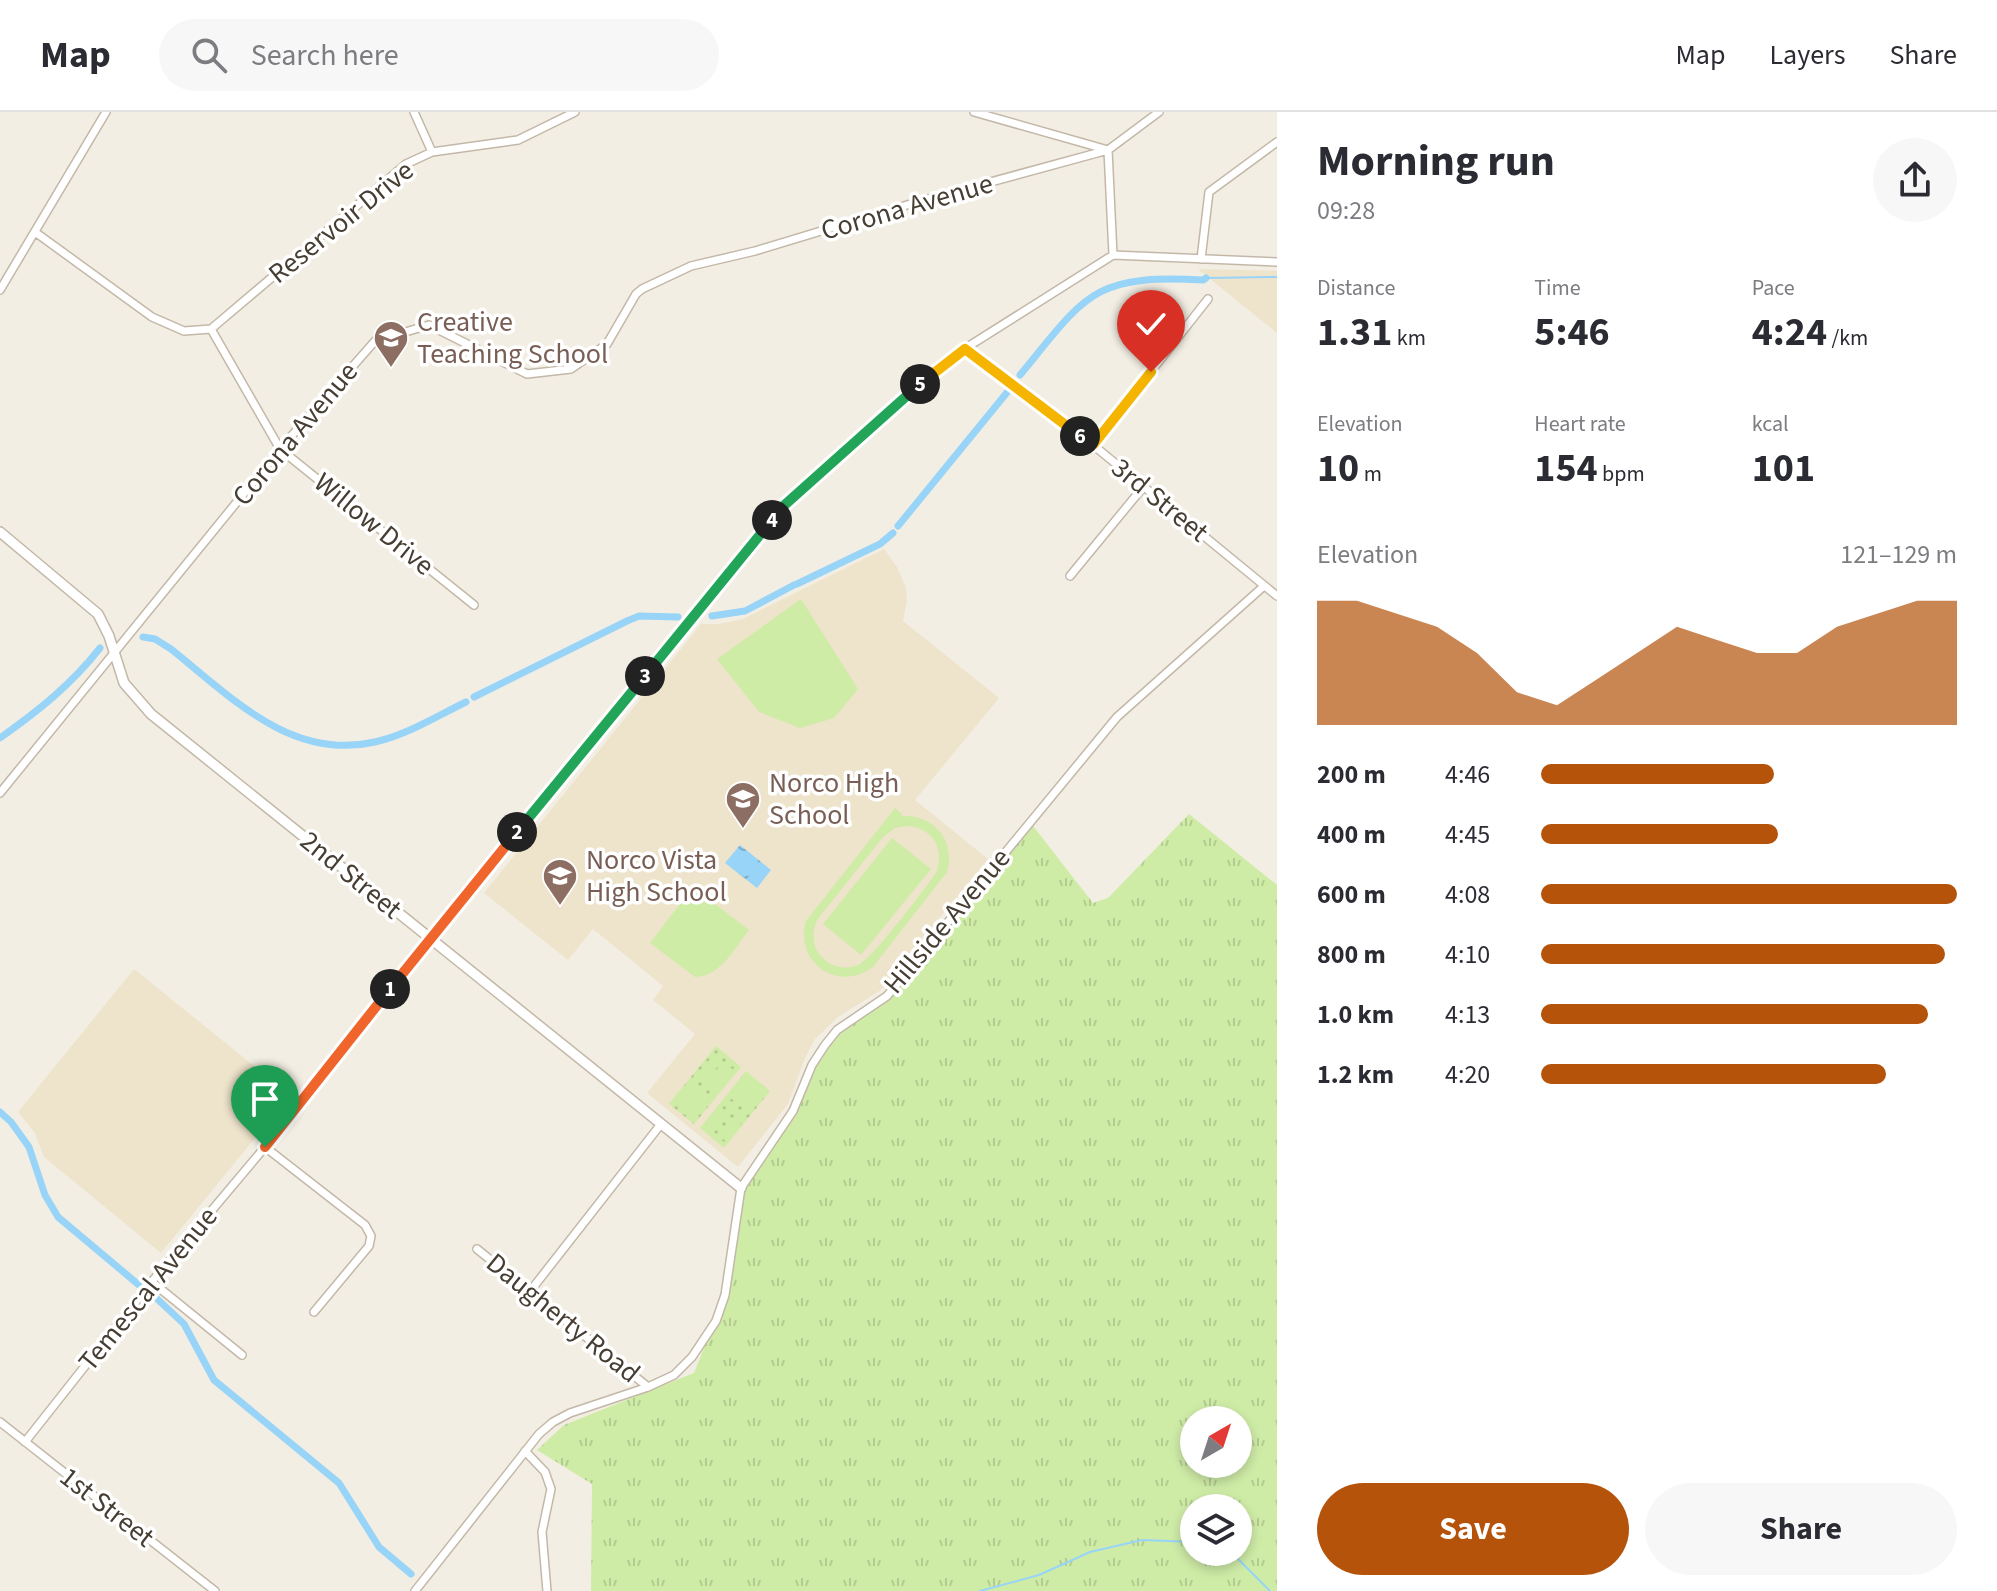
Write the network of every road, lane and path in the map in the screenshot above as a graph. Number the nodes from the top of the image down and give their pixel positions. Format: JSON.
{"nodes":[{"id":1,"x":106,"y":112,"type":"edge"},
{"id":2,"x":414,"y":112,"type":"edge"},
{"id":3,"x":575,"y":112,"type":"edge"},
{"id":4,"x":974,"y":112,"type":"edge"},
{"id":5,"x":1159,"y":112,"type":"edge"},
{"id":6,"x":1277,"y":142,"type":"edge"},
{"id":7,"x":1108,"y":150,"type":"junction"},
{"id":8,"x":432,"y":152,"type":"junction"},
{"id":9,"x":35,"y":232,"type":"junction"},
{"id":10,"x":1113,"y":255,"type":"junction"},
{"id":11,"x":1201,"y":259,"type":"junction"},
{"id":12,"x":1277,"y":262,"type":"edge"},
{"id":13,"x":0,"y":290,"type":"edge"},
{"id":14,"x":1208,"y":299,"type":"dead end"},
{"id":15,"x":211,"y":329,"type":"junction"},
{"id":16,"x":965,"y":349,"type":"junction"},
{"id":17,"x":1093,"y":445,"type":"junction"},
{"id":18,"x":280,"y":449,"type":"junction"},
{"id":19,"x":1144,"y":486,"type":"junction"},
{"id":20,"x":0,"y":532,"type":"edge"},
{"id":21,"x":1070,"y":576,"type":"dead end"},
{"id":22,"x":1264,"y":586,"type":"junction"},
{"id":23,"x":1277,"y":596,"type":"edge"},
{"id":24,"x":474,"y":605,"type":"dead end"},
{"id":25,"x":114,"y":652,"type":"junction"},
{"id":26,"x":0,"y":793,"type":"edge"},
{"id":27,"x":431,"y":938,"type":"junction"},
{"id":28,"x":661,"y":1124,"type":"junction"},
{"id":29,"x":265,"y":1147,"type":"junction"},
{"id":30,"x":741,"y":1188,"type":"junction"},
{"id":31,"x":477,"y":1249,"type":"dead end"},
{"id":32,"x":152,"y":1282,"type":"junction"},
{"id":33,"x":535,"y":1285,"type":"dead end"},
{"id":34,"x":314,"y":1312,"type":"dead end"},
{"id":35,"x":242,"y":1355,"type":"dead end"},
{"id":36,"x":648,"y":1387,"type":"junction"},
{"id":37,"x":0,"y":1422,"type":"edge"},
{"id":38,"x":25,"y":1442,"type":"junction"},
{"id":39,"x":525,"y":1451,"type":"junction"},
{"id":40,"x":205,"y":1588,"type":"edge"},
{"id":41,"x":215,"y":1591,"type":"edge"},
{"id":42,"x":415,"y":1591,"type":"edge"},
{"id":43,"x":547,"y":1591,"type":"edge"}],
"edges":[{"from":1,"to":9,"type":"street"},
{"from":2,"to":8,"type":"street"},
{"from":3,"to":8,"type":"street","name":"Reservoir Drive"},
{"from":4,"to":7,"type":"street"},
{"from":5,"to":7,"type":"street","name":"Corona Avenue"},
{"from":6,"to":11,"type":"street"},
{"from":7,"to":10,"type":"street"},
{"from":7,"to":18,"type":"street","name":"Corona Avenue"},
{"from":8,"to":15,"type":"street","name":"Reservoir Drive"},
{"from":9,"to":13,"type":"street"},
{"from":9,"to":15,"type":"street"},
{"from":10,"to":11,"type":"street"},
{"from":10,"to":16,"type":"street","name":"Temescal Avenue"},
{"from":11,"to":12,"type":"street"},
{"from":14,"to":17,"type":"street"},
{"from":15,"to":18,"type":"street","name":"Willow Drive"},
{"from":16,"to":17,"type":"street","name":"3rd Street"},
{"from":16,"to":27,"type":"street","name":"Temescal Avenue"},
{"from":17,"to":19,"type":"street","name":"3rd Street"},
{"from":18,"to":24,"type":"street","name":"Willow Drive"},
{"from":18,"to":25,"type":"street","name":"Corona Avenue"},
{"from":19,"to":21,"type":"street"},
{"from":19,"to":22,"type":"street","name":"3rd Street"},
{"from":20,"to":25,"type":"street","name":"2nd Street"},
{"from":22,"to":23,"type":"street","name":"3rd Street"},
{"from":22,"to":30,"type":"street","name":"Hillside Avenue"},
{"from":25,"to":26,"type":"street","name":"Corona Avenue"},
{"from":25,"to":27,"type":"street","name":"2nd Street"},
{"from":27,"to":28,"type":"street","name":"2nd Street"},
{"from":27,"to":29,"type":"street","name":"Temescal Avenue"},
{"from":28,"to":30,"type":"street","name":"2nd Street"},
{"from":28,"to":33,"type":"street"},
{"from":29,"to":32,"type":"street","name":"Temescal Avenue"},
{"from":29,"to":34,"type":"street"},
{"from":30,"to":36,"type":"street","name":"Hillside Avenue"},
{"from":31,"to":36,"type":"street","name":"Daugherty Road"},
{"from":32,"to":35,"type":"street"},
{"from":32,"to":38,"type":"street","name":"Temescal Avenue"},
{"from":36,"to":39,"type":"street","name":"Hillside Avenue"},
{"from":37,"to":38,"type":"street","name":"1st Street"},
{"from":38,"to":40,"type":"street","name":"1st Street"},
{"from":39,"to":42,"type":"street","name":"Hillside Avenue"},
{"from":39,"to":43,"type":"street"},
{"from":40,"to":41,"type":"street","name":"1st Street"}]}
